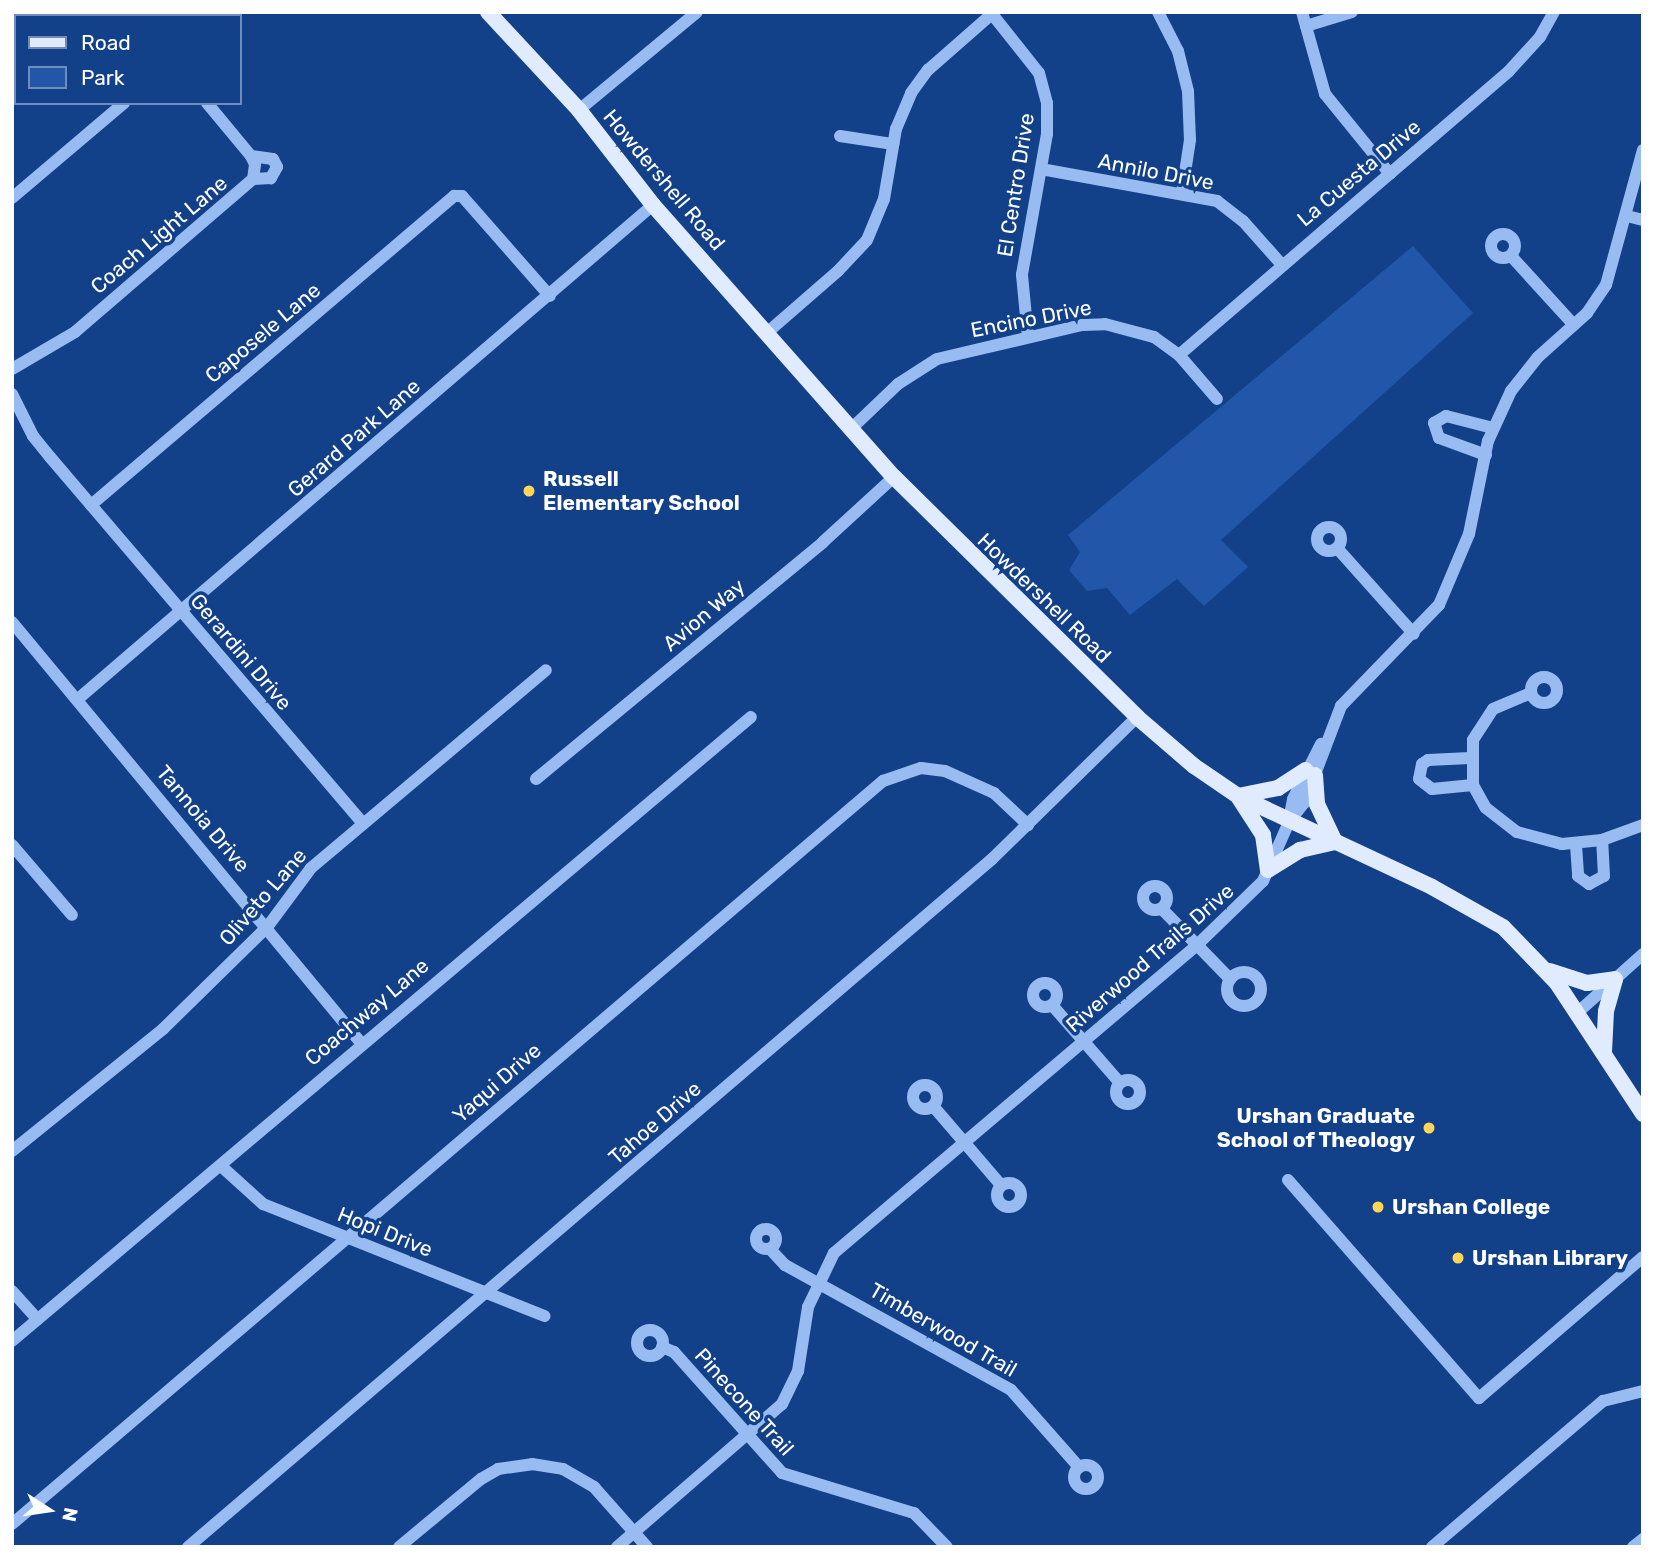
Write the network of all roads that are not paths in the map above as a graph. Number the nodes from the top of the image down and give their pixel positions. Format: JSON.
{"nodes":[{"id":1,"x":488,"y":12,"type":"edge"},
{"id":2,"x":696,"y":12,"type":"edge"},
{"id":3,"x":1158,"y":12,"type":"edge"},
{"id":4,"x":1302,"y":12,"type":"edge"},
{"id":5,"x":1352,"y":12,"type":"edge"},
{"id":6,"x":1554,"y":12,"type":"edge"},
{"id":7,"x":993,"y":13,"type":"edge"},
{"id":8,"x":1306,"y":26,"type":"junction"},
{"id":9,"x":122,"y":105,"type":"edge"},
{"id":10,"x":209,"y":105,"type":"edge"},
{"id":11,"x":579,"y":110,"type":"junction"},
{"id":12,"x":840,"y":136,"type":"dead end"},
{"id":13,"x":893,"y":144,"type":"junction"},
{"id":14,"x":1643,"y":150,"type":"edge"},
{"id":15,"x":251,"y":156,"type":"junction"},
{"id":16,"x":1041,"y":169,"type":"junction"},
{"id":17,"x":1390,"y":174,"type":"junction"},
{"id":18,"x":253,"y":179,"type":"junction"},
{"id":19,"x":1182,"y":192,"type":"junction"},
{"id":20,"x":12,"y":198,"type":"edge"},
{"id":21,"x":653,"y":205,"type":"junction"},
{"id":22,"x":1627,"y":216,"type":"junction"},
{"id":23,"x":1643,"y":220,"type":"edge"},
{"id":24,"x":1511,"y":256,"type":"dead end"},
{"id":25,"x":1282,"y":265,"type":"junction"},
{"id":26,"x":550,"y":296,"type":"junction"},
{"id":27,"x":1574,"y":325,"type":"junction"},
{"id":28,"x":769,"y":331,"type":"junction"},
{"id":29,"x":1028,"y":337,"type":"junction"},
{"id":30,"x":1179,"y":355,"type":"junction"},
{"id":31,"x":12,"y":369,"type":"edge"},
{"id":32,"x":12,"y":394,"type":"edge"},
{"id":33,"x":1217,"y":399,"type":"dead end"},
{"id":34,"x":852,"y":428,"type":"junction"},
{"id":35,"x":1493,"y":428,"type":"junction"},
{"id":36,"x":1486,"y":454,"type":"junction"},
{"id":37,"x":894,"y":477,"type":"junction"},
{"id":38,"x":91,"y":505,"type":"junction"},
{"id":39,"x":1337,"y":548,"type":"dead end"},
{"id":40,"x":181,"y":612,"type":"junction"},
{"id":41,"x":12,"y":622,"type":"edge"},
{"id":42,"x":1414,"y":634,"type":"junction"},
{"id":43,"x":546,"y":670,"type":"dead end"},
{"id":44,"x":1531,"y":693,"type":"dead end"},
{"id":45,"x":78,"y":699,"type":"junction"},
{"id":46,"x":751,"y":717,"type":"dead end"},
{"id":47,"x":1137,"y":717,"type":"junction"},
{"id":48,"x":1470,"y":758,"type":"junction"},
{"id":49,"x":1311,"y":772,"type":"junction"},
{"id":50,"x":536,"y":779,"type":"dead end"},
{"id":51,"x":1473,"y":785,"type":"junction"},
{"id":52,"x":1238,"y":796,"type":"junction"},
{"id":53,"x":1289,"y":822,"type":"junction"},
{"id":54,"x":363,"y":824,"type":"junction"},
{"id":55,"x":1028,"y":825,"type":"junction"},
{"id":56,"x":1643,"y":825,"type":"edge"},
{"id":57,"x":1602,"y":840,"type":"junction"},
{"id":58,"x":1335,"y":842,"type":"junction"},
{"id":59,"x":12,"y":845,"type":"edge"},
{"id":60,"x":1576,"y":845,"type":"junction"},
{"id":61,"x":1268,"y":870,"type":"junction"},
{"id":62,"x":1162,"y":909,"type":"dead end"},
{"id":63,"x":72,"y":915,"type":"dead end"},
{"id":64,"x":268,"y":926,"type":"junction"},
{"id":65,"x":1196,"y":946,"type":"junction"},
{"id":66,"x":1643,"y":954,"type":"edge"},
{"id":67,"x":1545,"y":968,"type":"junction"},
{"id":68,"x":1230,"y":979,"type":"dead end"},
{"id":69,"x":1615,"y":979,"type":"junction"},
{"id":70,"x":1052,"y":1005,"type":"dead end"},
{"id":71,"x":1577,"y":1013,"type":"junction"},
{"id":72,"x":1084,"y":1042,"type":"junction"},
{"id":73,"x":361,"y":1043,"type":"junction"},
{"id":74,"x":1604,"y":1052,"type":"junction"},
{"id":75,"x":1120,"y":1083,"type":"dead end"},
{"id":76,"x":933,"y":1106,"type":"dead end"},
{"id":77,"x":1643,"y":1114,"type":"edge"},
{"id":78,"x":964,"y":1142,"type":"junction"},
{"id":79,"x":12,"y":1151,"type":"edge"},
{"id":80,"x":221,"y":1166,"type":"junction"},
{"id":81,"x":1288,"y":1180,"type":"dead end"},
{"id":82,"x":1001,"y":1185,"type":"dead end"},
{"id":83,"x":346,"y":1237,"type":"junction"},
{"id":84,"x":770,"y":1249,"type":"dead end"},
{"id":85,"x":1643,"y":1257,"type":"edge"},
{"id":86,"x":818,"y":1281,"type":"junction"},
{"id":87,"x":12,"y":1291,"type":"edge"},
{"id":88,"x":486,"y":1293,"type":"junction"},
{"id":89,"x":545,"y":1316,"type":"dead end"},
{"id":90,"x":37,"y":1319,"type":"junction"},
{"id":91,"x":12,"y":1341,"type":"edge"},
{"id":92,"x":662,"y":1347,"type":"dead end"},
{"id":93,"x":1643,"y":1391,"type":"edge"},
{"id":94,"x":747,"y":1436,"type":"junction"},
{"id":95,"x":1079,"y":1467,"type":"dead end"},
{"id":96,"x":12,"y":1524,"type":"edge"},
{"id":97,"x":634,"y":1531,"type":"junction"},
{"id":98,"x":1643,"y":1539,"type":"edge"},
{"id":99,"x":188,"y":1547,"type":"edge"},
{"id":100,"x":399,"y":1547,"type":"edge"},
{"id":101,"x":617,"y":1547,"type":"edge"},
{"id":102,"x":647,"y":1547,"type":"edge"},
{"id":103,"x":947,"y":1547,"type":"edge"},
{"id":104,"x":1432,"y":1547,"type":"edge"},
{"id":105,"x":1633,"y":1547,"type":"edge"}],
"edges":[{"from":1,"to":11,"type":"main road","name":"Howdershell Road"},
{"from":2,"to":11,"type":"street"},
{"from":3,"to":19,"type":"street"},
{"from":4,"to":8,"type":"street"},
{"from":5,"to":8,"type":"street"},
{"from":6,"to":17,"type":"street","name":"La Cuesta Drive"},
{"from":7,"to":13,"type":"street"},
{"from":7,"to":16,"type":"street","name":"El Centro Drive"},
{"from":8,"to":17,"type":"street"},
{"from":9,"to":20,"type":"street"},
{"from":10,"to":15,"type":"street"},
{"from":11,"to":21,"type":"main road","name":"Howdershell Road"},
{"from":12,"to":13,"type":"street"},
{"from":13,"to":28,"type":"street"},
{"from":14,"to":22,"type":"street"},
{"from":15,"to":18,"type":"street","name":"Coach Light Lane"},
{"from":15,"to":18,"type":"street"},
{"from":16,"to":19,"type":"street","name":"Annilo Drive"},
{"from":16,"to":29,"type":"street","name":"El Centro Drive"},
{"from":17,"to":25,"type":"street","name":"La Cuesta Drive"},
{"from":18,"to":31,"type":"street","name":"Coach Light Lane"},
{"from":19,"to":25,"type":"street","name":"Annilo Drive"},
{"from":21,"to":26,"type":"street","name":"Gerard Park Lane"},
{"from":21,"to":28,"type":"main road","name":"Howdershell Road"},
{"from":22,"to":23,"type":"street"},
{"from":22,"to":27,"type":"street"},
{"from":24,"to":27,"type":"street"},
{"from":25,"to":30,"type":"street","name":"La Cuesta Drive"},
{"from":26,"to":38,"type":"street","name":"Caposele Lane"},
{"from":26,"to":40,"type":"street","name":"Gerard Park Lane"},
{"from":27,"to":35,"type":"street"},
{"from":28,"to":34,"type":"main road","name":"Howdershell Road"},
{"from":29,"to":30,"type":"street","name":"Encino Drive"},
{"from":29,"to":34,"type":"street","name":"Encino Drive"},
{"from":30,"to":33,"type":"street","name":"Encino Drive"},
{"from":32,"to":38,"type":"street","name":"Gerardini Drive"},
{"from":34,"to":37,"type":"main road","name":"Howdershell Road"},
{"from":35,"to":36,"type":"street"},
{"from":35,"to":36,"type":"street"},
{"from":36,"to":42,"type":"street"},
{"from":37,"to":47,"type":"main road","name":"Howdershell Road"},
{"from":37,"to":50,"type":"street","name":"Avion Way"},
{"from":38,"to":40,"type":"street","name":"Gerardini Drive"},
{"from":39,"to":42,"type":"street"},
{"from":40,"to":45,"type":"street","name":"Gerard Park Lane"},
{"from":40,"to":54,"type":"street","name":"Gerardini Drive"},
{"from":41,"to":45,"type":"street","name":"Tannoia Drive"},
{"from":42,"to":49,"type":"street","name":"Riverwood Trails Drive"},
{"from":43,"to":54,"type":"street","name":"Oliveto Lane"},
{"from":44,"to":48,"type":"street"},
{"from":45,"to":64,"type":"street","name":"Tannoia Drive"},
{"from":46,"to":73,"type":"street","name":"Coachway Lane"},
{"from":47,"to":52,"type":"main road","name":"Howdershell Road"},
{"from":47,"to":55,"type":"street","name":"Tahoe Drive"},
{"from":48,"to":51,"type":"street"},
{"from":48,"to":51,"type":"street"},
{"from":49,"to":52,"type":"main road"},
{"from":49,"to":53,"type":"street","name":"Riverwood Trails Drive"},
{"from":49,"to":58,"type":"main road"},
{"from":51,"to":60,"type":"street"},
{"from":52,"to":53,"type":"main road","name":"Howdershell Road"},
{"from":52,"to":61,"type":"main road"},
{"from":53,"to":58,"type":"main road","name":"Howdershell Road"},
{"from":53,"to":61,"type":"street","name":"Riverwood Trails Drive"},
{"from":54,"to":64,"type":"street","name":"Oliveto Lane"},
{"from":55,"to":83,"type":"street","name":"Yaqui Drive"},
{"from":55,"to":88,"type":"street","name":"Tahoe Drive"},
{"from":56,"to":57,"type":"street"},
{"from":57,"to":60,"type":"street"},
{"from":57,"to":60,"type":"street"},
{"from":58,"to":61,"type":"main road"},
{"from":58,"to":67,"type":"main road","name":"Howdershell Road"},
{"from":59,"to":63,"type":"street"},
{"from":61,"to":65,"type":"street","name":"Riverwood Trails Drive"},
{"from":62,"to":65,"type":"street"},
{"from":64,"to":73,"type":"street","name":"Tannoia Drive"},
{"from":64,"to":79,"type":"street","name":"Oliveto Lane"},
{"from":65,"to":68,"type":"street"},
{"from":65,"to":72,"type":"street","name":"Riverwood Trails Drive"},
{"from":66,"to":69,"type":"street"},
{"from":67,"to":69,"type":"main road"},
{"from":67,"to":71,"type":"main road","name":"Howdershell Road"},
{"from":69,"to":71,"type":"street"},
{"from":69,"to":74,"type":"main road"},
{"from":70,"to":72,"type":"street"},
{"from":71,"to":74,"type":"main road","name":"Howdershell Road"},
{"from":72,"to":75,"type":"street"},
{"from":72,"to":78,"type":"street","name":"Riverwood Trails Drive"},
{"from":73,"to":80,"type":"street","name":"Coachway Lane"},
{"from":74,"to":77,"type":"main road","name":"Howdershell Road"},
{"from":76,"to":78,"type":"street"},
{"from":78,"to":82,"type":"street"},
{"from":78,"to":86,"type":"street","name":"Riverwood Trails Drive"},
{"from":80,"to":83,"type":"street","name":"Hopi Drive"},
{"from":80,"to":90,"type":"street","name":"Coachway Lane"},
{"from":81,"to":85,"type":"street"},
{"from":83,"to":88,"type":"street","name":"Hopi Drive"},
{"from":83,"to":96,"type":"street","name":"Yaqui Drive"},
{"from":84,"to":86,"type":"street","name":"Timberwood Trail"},
{"from":86,"to":94,"type":"street","name":"Riverwood Trails Drive"},
{"from":86,"to":95,"type":"street","name":"Timberwood Trail"},
{"from":87,"to":90,"type":"street"},
{"from":88,"to":89,"type":"street","name":"Hopi Drive"},
{"from":88,"to":99,"type":"street","name":"Tahoe Drive"},
{"from":90,"to":91,"type":"street","name":"Coachway Lane"},
{"from":92,"to":94,"type":"street","name":"Pinecone Trail"},
{"from":93,"to":104,"type":"street"},
{"from":94,"to":97,"type":"street","name":"Riverwood Trails Drive"},
{"from":94,"to":103,"type":"street","name":"Pinecone Trail"},
{"from":97,"to":100,"type":"street"},
{"from":97,"to":101,"type":"street","name":"Riverwood Trails Drive"},
{"from":97,"to":102,"type":"street"},
{"from":98,"to":105,"type":"street"}]}
